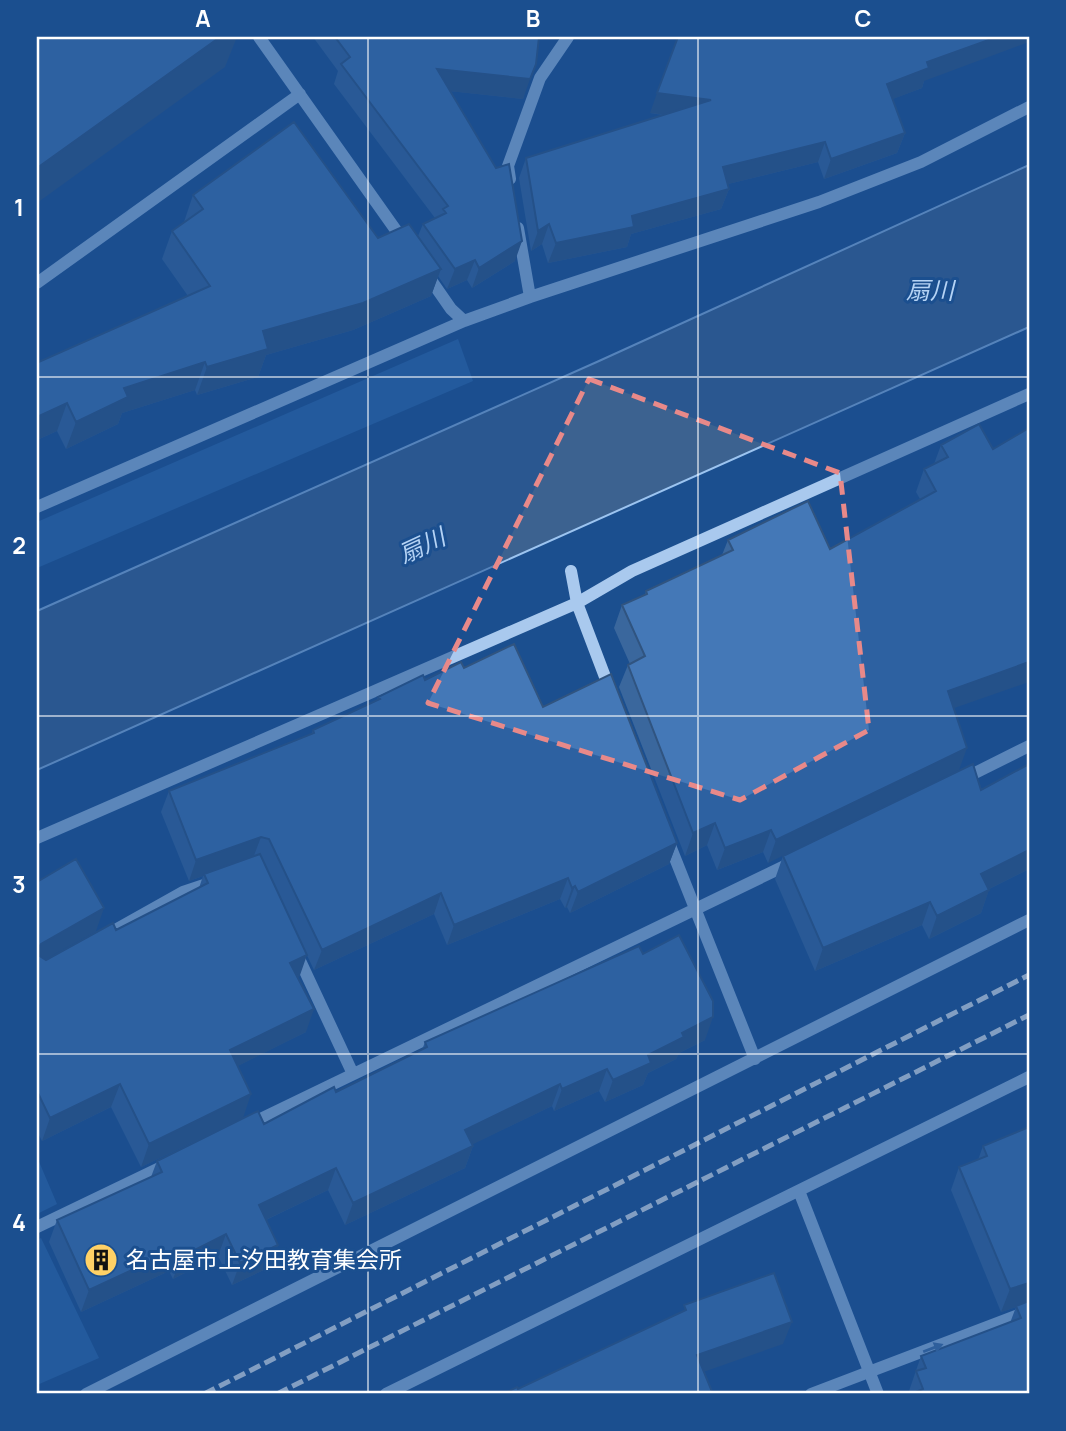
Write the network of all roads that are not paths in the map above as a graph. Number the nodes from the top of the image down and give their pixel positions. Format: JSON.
{"nodes":[{"id":1,"x":259,"y":37,"type":"edge"},
{"id":2,"x":568,"y":37,"type":"edge"},
{"id":3,"x":300,"y":94,"type":"junction"},
{"id":4,"x":1029,"y":107,"type":"edge"},
{"id":5,"x":512,"y":192,"type":"edge"},
{"id":6,"x":517,"y":219,"type":"edge"},
{"id":7,"x":411,"y":253,"type":"edge"},
{"id":8,"x":419,"y":264,"type":"edge"},
{"id":9,"x":37,"y":283,"type":"edge"},
{"id":10,"x":530,"y":297,"type":"junction"},
{"id":11,"x":464,"y":321,"type":"junction"},
{"id":12,"x":1029,"y":394,"type":"edge"},
{"id":13,"x":37,"y":507,"type":"edge"},
{"id":14,"x":571,"y":571,"type":"dead end"},
{"id":15,"x":577,"y":603,"type":"junction"},
{"id":16,"x":616,"y":706,"type":"edge"},
{"id":17,"x":1029,"y":746,"type":"edge"},
{"id":18,"x":955,"y":783,"type":"edge"},
{"id":19,"x":660,"y":820,"type":"edge"},
{"id":20,"x":37,"y":838,"type":"edge"},
{"id":21,"x":806,"y":855,"type":"edge"},
{"id":22,"x":219,"y":879,"type":"edge"},
{"id":23,"x":695,"y":910,"type":"junction"},
{"id":24,"x":1029,"y":920,"type":"edge"},
{"id":25,"x":290,"y":939,"type":"edge"},
{"id":26,"x":86,"y":947,"type":"edge"},
{"id":27,"x":755,"y":1059,"type":"junction"},
{"id":28,"x":353,"y":1074,"type":"junction"},
{"id":29,"x":1029,"y":1077,"type":"edge"},
{"id":30,"x":231,"y":1133,"type":"edge"},
{"id":31,"x":183,"y":1157,"type":"edge"},
{"id":32,"x":799,"y":1191,"type":"junction"},
{"id":33,"x":37,"y":1227,"type":"edge"},
{"id":34,"x":1029,"y":1311,"type":"edge"},
{"id":35,"x":869,"y":1372,"type":"junction"},
{"id":36,"x":86,"y":1394,"type":"edge"},
{"id":37,"x":386,"y":1394,"type":"edge"},
{"id":38,"x":811,"y":1394,"type":"edge"},
{"id":39,"x":878,"y":1394,"type":"edge"}],
"edges":[{"from":1,"to":3,"type":"street"},
{"from":2,"to":5,"type":"street"},
{"from":3,"to":7,"type":"street"},
{"from":3,"to":9,"type":"street"},
{"from":4,"to":10,"type":"street"},
{"from":6,"to":10,"type":"street"},
{"from":8,"to":11,"type":"street"},
{"from":10,"to":11,"type":"street"},
{"from":11,"to":13,"type":"street"},
{"from":12,"to":15,"type":"street"},
{"from":14,"to":15,"type":"street"},
{"from":15,"to":16,"type":"street"},
{"from":15,"to":20,"type":"street"},
{"from":17,"to":18,"type":"street"},
{"from":19,"to":23,"type":"street"},
{"from":21,"to":23,"type":"street"},
{"from":22,"to":26,"type":"street"},
{"from":23,"to":27,"type":"street"},
{"from":23,"to":28,"type":"street"},
{"from":24,"to":27,"type":"street"},
{"from":25,"to":28,"type":"street"},
{"from":27,"to":36,"type":"street"},
{"from":28,"to":30,"type":"street"},
{"from":29,"to":32,"type":"street"},
{"from":31,"to":33,"type":"street"},
{"from":32,"to":35,"type":"street"},
{"from":32,"to":37,"type":"street"},
{"from":35,"to":34,"type":"street","one_way":true},
{"from":35,"to":38,"type":"street"},
{"from":35,"to":39,"type":"street"}]}
